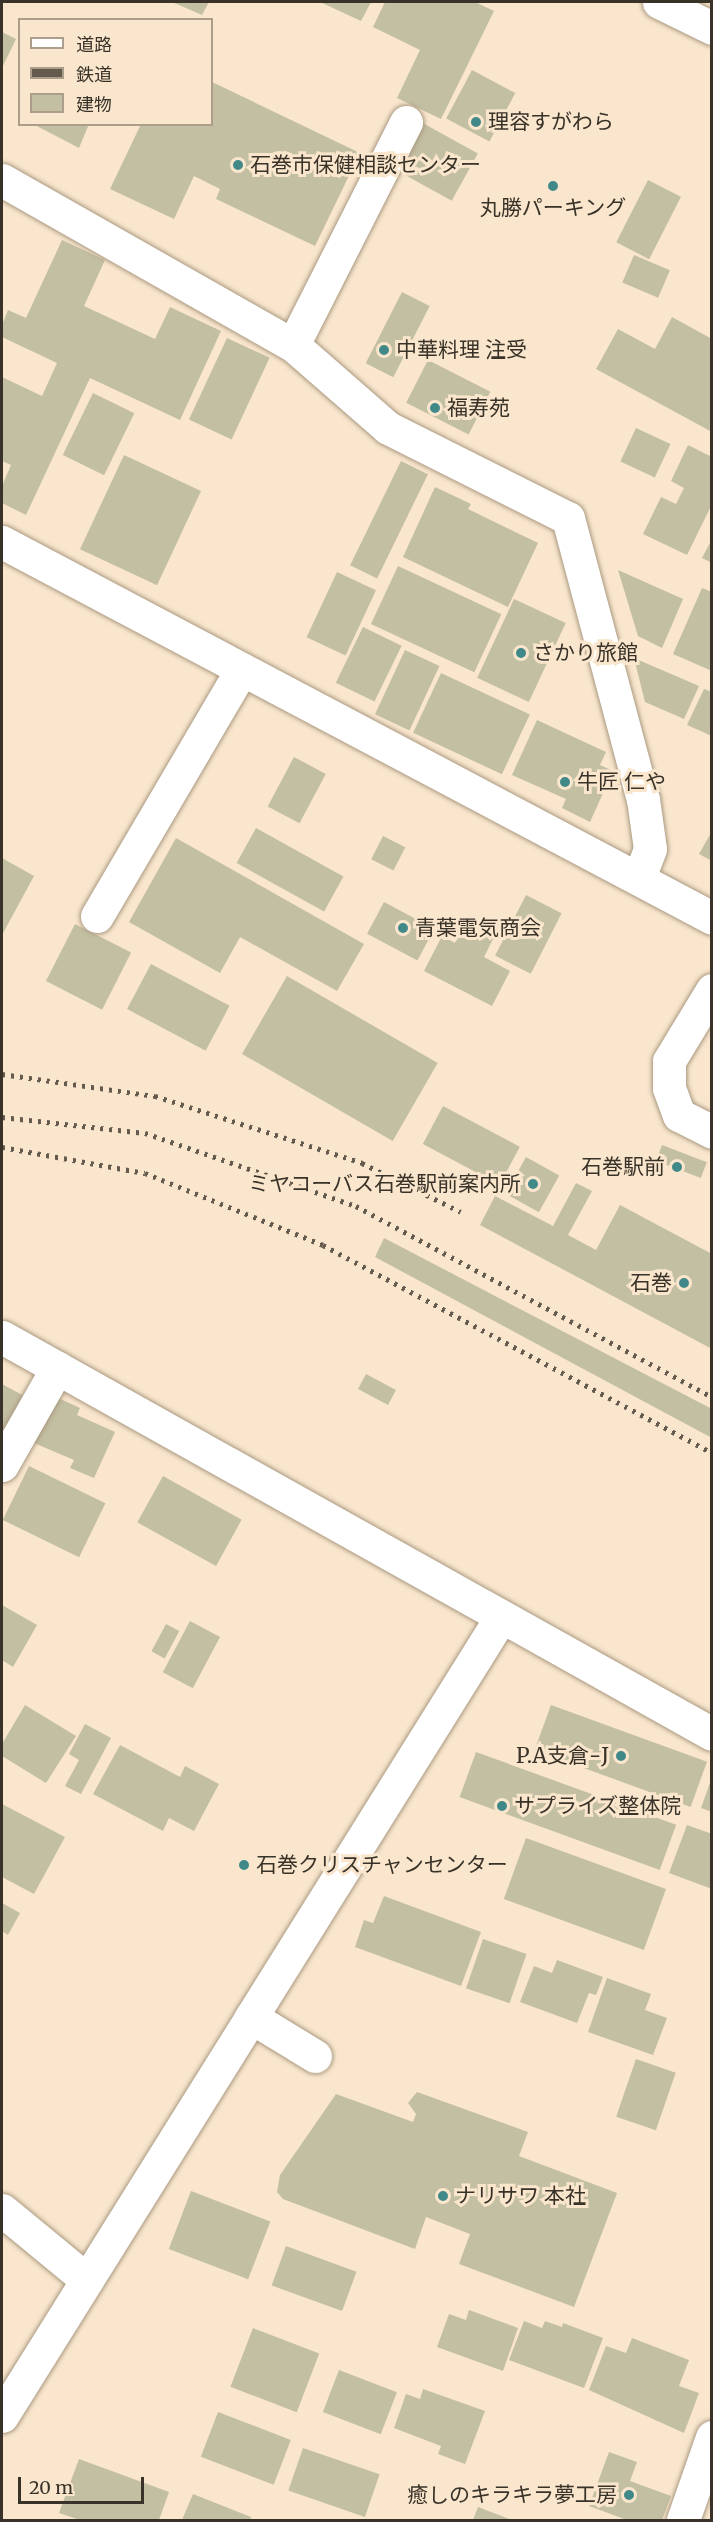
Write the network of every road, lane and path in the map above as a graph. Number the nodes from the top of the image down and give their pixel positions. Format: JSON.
{"nodes":[{"id":1,"x":674,"y":5,"type":"edge"},
{"id":2,"x":711,"y":28,"type":"edge"},
{"id":3,"x":406,"y":122,"type":"dead end"},
{"id":4,"x":2,"y":180,"type":"edge"},
{"id":5,"x":293,"y":345,"type":"junction"},
{"id":6,"x":2,"y":542,"type":"edge"},
{"id":7,"x":242,"y":669,"type":"junction"},
{"id":8,"x":639,"y":878,"type":"junction"},
{"id":9,"x":97,"y":916,"type":"dead end"},
{"id":10,"x":711,"y":918,"type":"edge"},
{"id":11,"x":711,"y":990,"type":"edge"},
{"id":12,"x":711,"y":1132,"type":"edge"},
{"id":13,"x":2,"y":1337,"type":"edge"},
{"id":14,"x":57,"y":1368,"type":"junction"},
{"id":15,"x":2,"y":1465,"type":"edge"},
{"id":16,"x":501,"y":1617,"type":"junction"},
{"id":17,"x":711,"y":1734,"type":"edge"},
{"id":18,"x":251,"y":2017,"type":"junction"},
{"id":19,"x":315,"y":2056,"type":"dead end"},
{"id":20,"x":2,"y":2210,"type":"edge"},
{"id":21,"x":87,"y":2280,"type":"junction"},
{"id":22,"x":2,"y":2416,"type":"edge"},
{"id":23,"x":711,"y":2437,"type":"edge"},
{"id":24,"x":683,"y":2520,"type":"edge"}],
"edges":[{"from":1,"to":2,"type":"street"},
{"from":3,"to":5,"type":"street"},
{"from":4,"to":5,"type":"street"},
{"from":5,"to":8,"type":"street"},
{"from":6,"to":7,"type":"street"},
{"from":7,"to":8,"type":"street"},
{"from":7,"to":9,"type":"street"},
{"from":8,"to":10,"type":"street"},
{"from":11,"to":12,"type":"street"},
{"from":13,"to":14,"type":"street"},
{"from":14,"to":15,"type":"street"},
{"from":14,"to":16,"type":"street"},
{"from":16,"to":17,"type":"street"},
{"from":16,"to":18,"type":"street"},
{"from":18,"to":19,"type":"street"},
{"from":18,"to":21,"type":"street"},
{"from":20,"to":21,"type":"street"},
{"from":21,"to":22,"type":"street"},
{"from":23,"to":24,"type":"street"}]}
